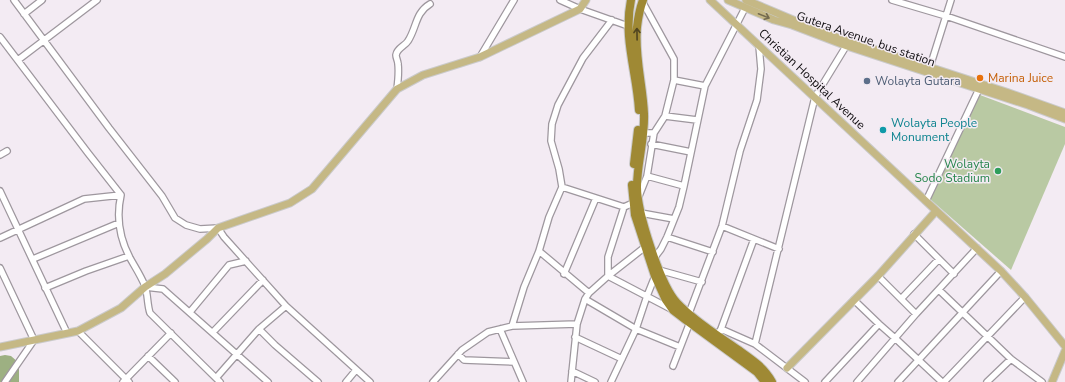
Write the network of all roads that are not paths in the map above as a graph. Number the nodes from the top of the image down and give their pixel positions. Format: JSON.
{"nodes":[{"id":1,"x":14,"y":0,"type":"edge"},
{"id":2,"x":42,"y":0,"type":"edge"},
{"id":3,"x":97,"y":0,"type":"edge"},
{"id":4,"x":514,"y":0,"type":"edge"},
{"id":5,"x":560,"y":0,"type":"edge"},
{"id":6,"x":586,"y":0,"type":"edge"},
{"id":7,"x":631,"y":0,"type":"edge"},
{"id":8,"x":710,"y":0,"type":"edge"},
{"id":9,"x":728,"y":0,"type":"edge"},
{"id":10,"x":748,"y":0,"type":"edge"},
{"id":11,"x":892,"y":0,"type":"edge"},
{"id":12,"x":951,"y":0,"type":"edge"},
{"id":13,"x":642,"y":1,"type":"edge"},
{"id":14,"x":430,"y":4,"type":"dead end"},
{"id":15,"x":745,"y":8,"type":"junction"},
{"id":16,"x":580,"y":9,"type":"junction"},
{"id":17,"x":24,"y":14,"type":"junction"},
{"id":18,"x":946,"y":16,"type":"junction"},
{"id":19,"x":612,"y":20,"type":"junction"},
{"id":20,"x":736,"y":24,"type":"junction"},
{"id":21,"x":628,"y":26,"type":"junction"},
{"id":22,"x":0,"y":37,"type":"edge"},
{"id":23,"x":44,"y":39,"type":"junction"},
{"id":24,"x":848,"y":44,"type":"junction"},
{"id":25,"x":759,"y":46,"type":"junction"},
{"id":26,"x":1064,"y":56,"type":"edge"},
{"id":27,"x":480,"y":57,"type":"junction"},
{"id":28,"x":18,"y":60,"type":"junction"},
{"id":29,"x":929,"y":69,"type":"junction"},
{"id":30,"x":674,"y":80,"type":"junction"},
{"id":31,"x":705,"y":86,"type":"junction"},
{"id":32,"x":398,"y":89,"type":"junction"},
{"id":33,"x":979,"y":89,"type":"junction"},
{"id":34,"x":815,"y":98,"type":"junction"},
{"id":35,"x":1065,"y":113,"type":"edge"},
{"id":36,"x":665,"y":116,"type":"junction"},
{"id":37,"x":1065,"y":119,"type":"edge"},
{"id":38,"x":697,"y":120,"type":"junction"},
{"id":39,"x":641,"y":133,"type":"junction"},
{"id":40,"x":654,"y":133,"type":"junction"},
{"id":41,"x":652,"y":144,"type":"junction"},
{"id":42,"x":7,"y":151,"type":"dead end"},
{"id":43,"x":691,"y":152,"type":"junction"},
{"id":44,"x":0,"y":155,"type":"edge"},
{"id":45,"x":646,"y":176,"type":"junction"},
{"id":46,"x":684,"y":186,"type":"junction"},
{"id":47,"x":562,"y":187,"type":"junction"},
{"id":48,"x":0,"y":191,"type":"edge"},
{"id":49,"x":121,"y":195,"type":"junction"},
{"id":50,"x":596,"y":198,"type":"junction"},
{"id":51,"x":636,"y":201,"type":"junction"},
{"id":52,"x":926,"y":201,"type":"junction"},
{"id":53,"x":624,"y":207,"type":"junction"},
{"id":54,"x":936,"y":211,"type":"junction"},
{"id":55,"x":641,"y":213,"type":"junction"},
{"id":56,"x":674,"y":219,"type":"junction"},
{"id":57,"x":119,"y":223,"type":"junction"},
{"id":58,"x":722,"y":226,"type":"junction"},
{"id":59,"x":218,"y":228,"type":"junction"},
{"id":60,"x":18,"y":230,"type":"junction"},
{"id":61,"x":914,"y":234,"type":"junction"},
{"id":62,"x":667,"y":237,"type":"junction"},
{"id":63,"x":0,"y":238,"type":"edge"},
{"id":64,"x":754,"y":239,"type":"junction"},
{"id":65,"x":645,"y":247,"type":"junction"},
{"id":66,"x":977,"y":248,"type":"junction"},
{"id":67,"x":779,"y":249,"type":"junction"},
{"id":68,"x":539,"y":251,"type":"junction"},
{"id":69,"x":713,"y":252,"type":"junction"},
{"id":70,"x":129,"y":256,"type":"junction"},
{"id":71,"x":652,"y":258,"type":"junction"},
{"id":72,"x":32,"y":259,"type":"junction"},
{"id":73,"x":939,"y":259,"type":"junction"},
{"id":74,"x":246,"y":261,"type":"junction"},
{"id":75,"x":0,"y":268,"type":"edge"},
{"id":76,"x":1001,"y":271,"type":"junction"},
{"id":77,"x":657,"y":273,"type":"junction"},
{"id":78,"x":564,"y":274,"type":"junction"},
{"id":79,"x":954,"y":274,"type":"junction"},
{"id":80,"x":608,"y":276,"type":"junction"},
{"id":81,"x":878,"y":276,"type":"junction"},
{"id":82,"x":263,"y":280,"type":"junction"},
{"id":83,"x":702,"y":282,"type":"junction"},
{"id":84,"x":145,"y":286,"type":"junction"},
{"id":85,"x":46,"y":288,"type":"junction"},
{"id":86,"x":939,"y":290,"type":"junction"},
{"id":87,"x":589,"y":293,"type":"junction"},
{"id":88,"x":647,"y":296,"type":"junction"},
{"id":89,"x":1025,"y":297,"type":"junction"},
{"id":90,"x":585,"y":299,"type":"junction"},
{"id":91,"x":901,"y":299,"type":"junction"},
{"id":92,"x":854,"y":300,"type":"junction"},
{"id":93,"x":286,"y":306,"type":"junction"},
{"id":94,"x":673,"y":310,"type":"junction"},
{"id":95,"x":190,"y":312,"type":"junction"},
{"id":96,"x":962,"y":313,"type":"junction"},
{"id":97,"x":916,"y":314,"type":"junction"},
{"id":98,"x":689,"y":319,"type":"junction"},
{"id":99,"x":577,"y":324,"type":"junction"},
{"id":100,"x":878,"y":324,"type":"junction"},
{"id":101,"x":512,"y":326,"type":"junction"},
{"id":102,"x":259,"y":329,"type":"junction"},
{"id":103,"x":500,"y":329,"type":"junction"},
{"id":104,"x":636,"y":329,"type":"junction"},
{"id":105,"x":78,"y":332,"type":"junction"},
{"id":106,"x":213,"y":332,"type":"junction"},
{"id":107,"x":719,"y":332,"type":"junction"},
{"id":108,"x":67,"y":333,"type":"junction"},
{"id":109,"x":171,"y":333,"type":"junction"},
{"id":110,"x":575,"y":337,"type":"junction"},
{"id":111,"x":987,"y":337,"type":"junction"},
{"id":112,"x":896,"y":339,"type":"junction"},
{"id":113,"x":34,"y":340,"type":"junction"},
{"id":114,"x":755,"y":344,"type":"junction"},
{"id":115,"x":0,"y":346,"type":"edge"},
{"id":116,"x":1065,"y":346,"type":"edge"},
{"id":117,"x":680,"y":347,"type":"junction"},
{"id":118,"x":1065,"y":351,"type":"edge"},
{"id":119,"x":237,"y":354,"type":"junction"},
{"id":120,"x":458,"y":354,"type":"junction"},
{"id":121,"x":148,"y":356,"type":"junction"},
{"id":122,"x":622,"y":359,"type":"junction"},
{"id":123,"x":1011,"y":359,"type":"junction"},
{"id":124,"x":919,"y":361,"type":"junction"},
{"id":125,"x":514,"y":362,"type":"junction"},
{"id":126,"x":673,"y":366,"type":"dead end"},
{"id":127,"x":787,"y":368,"type":"junction"},
{"id":128,"x":356,"y":370,"type":"junction"},
{"id":129,"x":572,"y":371,"type":"junction"},
{"id":130,"x":218,"y":380,"type":"edge"},
{"id":131,"x":1055,"y":380,"type":"edge"},
{"id":132,"x":126,"y":381,"type":"edge"},
{"id":133,"x":5,"y":382,"type":"edge"},
{"id":134,"x":175,"y":382,"type":"edge"},
{"id":135,"x":268,"y":382,"type":"edge"},
{"id":136,"x":318,"y":382,"type":"edge"},
{"id":137,"x":346,"y":382,"type":"edge"},
{"id":138,"x":370,"y":382,"type":"edge"},
{"id":139,"x":433,"y":382,"type":"edge"},
{"id":140,"x":522,"y":382,"type":"edge"},
{"id":141,"x":571,"y":382,"type":"edge"},
{"id":142,"x":595,"y":382,"type":"edge"},
{"id":143,"x":611,"y":382,"type":"edge"},
{"id":144,"x":765,"y":382,"type":"edge"},
{"id":145,"x":772,"y":382,"type":"edge"},
{"id":146,"x":805,"y":382,"type":"edge"},
{"id":147,"x":825,"y":382,"type":"edge"},
{"id":148,"x":857,"y":382,"type":"edge"},
{"id":149,"x":898,"y":382,"type":"edge"},
{"id":150,"x":943,"y":382,"type":"edge"},
{"id":151,"x":987,"y":382,"type":"edge"},
{"id":152,"x":1042,"y":382,"type":"edge"}],
"edges":[{"from":1,"to":17,"type":"street"},
{"from":2,"to":17,"type":"street"},
{"from":3,"to":23,"type":"street"},
{"from":4,"to":27,"type":"street"},
{"from":5,"to":16,"type":"street"},
{"from":6,"to":16,"type":"main road"},
{"from":7,"to":21,"type":"highway"},
{"from":8,"to":20,"type":"main road","name":"Christian Hospital Avenue"},
{"from":9,"to":15,"type":"main road","name":"Gutera Avenue, bus station"},
{"from":10,"to":15,"type":"main road"},
{"from":10,"to":24,"type":"main road"},
{"from":11,"to":18,"type":"street"},
{"from":12,"to":18,"type":"street"},
{"from":13,"to":30,"type":"street"},
{"from":39,"to":13,"type":"highway","one_way":true},
{"from":14,"to":32,"type":"street"},
{"from":15,"to":20,"type":"street"},
{"from":15,"to":24,"type":"main road","name":"Gutera Avenue, bus station","one_way":true},
{"from":16,"to":19,"type":"street"},
{"from":16,"to":27,"type":"main road"},
{"from":17,"to":23,"type":"street"},
{"from":18,"to":26,"type":"street"},
{"from":18,"to":29,"type":"street"},
{"from":19,"to":21,"type":"street"},
{"from":19,"to":47,"type":"street"},
{"from":20,"to":25,"type":"main road","name":"Christian Hospital Avenue"},
{"from":20,"to":31,"type":"street"},
{"from":21,"to":39,"type":"highway"},
{"from":22,"to":28,"type":"street"},
{"from":23,"to":28,"type":"street"},
{"from":23,"to":59,"type":"street"},
{"from":24,"to":29,"type":"main road"},
{"from":24,"to":34,"type":"street"},
{"from":25,"to":34,"type":"main road","name":"Christian Hospital Avenue"},
{"from":25,"to":58,"type":"street"},
{"from":27,"to":32,"type":"main road"},
{"from":28,"to":49,"type":"street"},
{"from":29,"to":33,"type":"main road","name":"Gutera Avenue, bus station"},
{"from":29,"to":35,"type":"main road"},
{"from":30,"to":31,"type":"street"},
{"from":30,"to":36,"type":"street"},
{"from":31,"to":38,"type":"street"},
{"from":32,"to":59,"type":"main road"},
{"from":33,"to":37,"type":"main road","name":"Gutera Avenue, bus station"},
{"from":33,"to":52,"type":"street"},
{"from":34,"to":52,"type":"main road","name":"Christian Hospital Avenue"},
{"from":34,"to":67,"type":"street"},
{"from":36,"to":38,"type":"street"},
{"from":36,"to":40,"type":"street"},
{"from":38,"to":43,"type":"street"},
{"from":39,"to":40,"type":"street"},
{"from":39,"to":51,"type":"highway"},
{"from":40,"to":41,"type":"street"},
{"from":41,"to":43,"type":"street"},
{"from":41,"to":45,"type":"street"},
{"from":42,"to":44,"type":"street"},
{"from":43,"to":46,"type":"street"},
{"from":45,"to":46,"type":"street"},
{"from":45,"to":51,"type":"street"},
{"from":46,"to":56,"type":"street"},
{"from":47,"to":50,"type":"street"},
{"from":47,"to":68,"type":"street"},
{"from":48,"to":60,"type":"street"},
{"from":49,"to":57,"type":"street"},
{"from":49,"to":60,"type":"street"},
{"from":50,"to":53,"type":"street"},
{"from":50,"to":78,"type":"street"},
{"from":51,"to":53,"type":"street"},
{"from":51,"to":55,"type":"highway"},
{"from":51,"to":65,"type":"highway"},
{"from":52,"to":54,"type":"main road","name":"Christian Hospital Avenue"},
{"from":53,"to":80,"type":"street"},
{"from":54,"to":61,"type":"main road"},
{"from":54,"to":66,"type":"main road","name":"Christian Hospital Avenue"},
{"from":55,"to":56,"type":"street"},
{"from":55,"to":71,"type":"highway"},
{"from":56,"to":62,"type":"street"},
{"from":57,"to":70,"type":"street"},
{"from":57,"to":72,"type":"street"},
{"from":58,"to":64,"type":"street"},
{"from":58,"to":69,"type":"street"},
{"from":59,"to":74,"type":"street"},
{"from":59,"to":84,"type":"main road"},
{"from":60,"to":63,"type":"street"},
{"from":60,"to":72,"type":"street"},
{"from":61,"to":73,"type":"street"},
{"from":61,"to":81,"type":"main road"},
{"from":62,"to":69,"type":"street"},
{"from":62,"to":71,"type":"street"},
{"from":64,"to":67,"type":"street"},
{"from":64,"to":107,"type":"street"},
{"from":65,"to":71,"type":"highway"},
{"from":65,"to":80,"type":"street"},
{"from":66,"to":76,"type":"main road","name":"Christian Hospital Avenue"},
{"from":66,"to":79,"type":"street"},
{"from":67,"to":114,"type":"street"},
{"from":68,"to":78,"type":"street"},
{"from":68,"to":101,"type":"street"},
{"from":69,"to":83,"type":"street"},
{"from":70,"to":84,"type":"street"},
{"from":70,"to":85,"type":"street"},
{"from":71,"to":77,"type":"highway"},
{"from":72,"to":85,"type":"street"},
{"from":73,"to":79,"type":"street"},
{"from":73,"to":91,"type":"street"},
{"from":74,"to":82,"type":"street"},
{"from":74,"to":95,"type":"street"},
{"from":75,"to":113,"type":"street"},
{"from":76,"to":89,"type":"main road","name":"Christian Hospital Avenue"},
{"from":76,"to":96,"type":"street"},
{"from":77,"to":83,"type":"street"},
{"from":77,"to":88,"type":"street"},
{"from":77,"to":94,"type":"highway"},
{"from":77,"to":98,"type":"highway"},
{"from":78,"to":87,"type":"street"},
{"from":79,"to":86,"type":"street"},
{"from":80,"to":87,"type":"street"},
{"from":80,"to":88,"type":"street"},
{"from":81,"to":91,"type":"street"},
{"from":81,"to":92,"type":"main road"},
{"from":82,"to":93,"type":"street"},
{"from":82,"to":106,"type":"street"},
{"from":83,"to":98,"type":"street"},
{"from":84,"to":95,"type":"street"},
{"from":84,"to":105,"type":"main road"},
{"from":84,"to":109,"type":"street"},
{"from":85,"to":108,"type":"street"},
{"from":86,"to":96,"type":"street"},
{"from":86,"to":97,"type":"street"},
{"from":87,"to":90,"type":"street"},
{"from":88,"to":94,"type":"street"},
{"from":88,"to":104,"type":"street"},
{"from":89,"to":111,"type":"street"},
{"from":89,"to":116,"type":"main road","name":"Christian Hospital Avenue"},
{"from":90,"to":99,"type":"street"},
{"from":90,"to":104,"type":"street"},
{"from":91,"to":97,"type":"street"},
{"from":92,"to":100,"type":"street"},
{"from":92,"to":127,"type":"main road"},
{"from":93,"to":102,"type":"street"},
{"from":93,"to":128,"type":"street"},
{"from":94,"to":98,"type":"highway"},
{"from":95,"to":106,"type":"street"},
{"from":96,"to":111,"type":"street"},
{"from":96,"to":124,"type":"street"},
{"from":97,"to":112,"type":"street"},
{"from":98,"to":107,"type":"highway"},
{"from":98,"to":117,"type":"street"},
{"from":98,"to":144,"type":"highway"},
{"from":99,"to":101,"type":"street"},
{"from":99,"to":110,"type":"street"},
{"from":100,"to":112,"type":"street"},
{"from":100,"to":147,"type":"street"},
{"from":101,"to":103,"type":"street"},
{"from":102,"to":119,"type":"street"},
{"from":102,"to":136,"type":"street"},
{"from":103,"to":120,"type":"street"},
{"from":103,"to":125,"type":"street"},
{"from":104,"to":117,"type":"street"},
{"from":104,"to":122,"type":"street"},
{"from":105,"to":108,"type":"main road"},
{"from":105,"to":132,"type":"street"},
{"from":106,"to":119,"type":"street"},
{"from":107,"to":114,"type":"street"},
{"from":107,"to":145,"type":"highway"},
{"from":108,"to":113,"type":"main road"},
{"from":109,"to":121,"type":"street"},
{"from":109,"to":130,"type":"street"},
{"from":110,"to":122,"type":"street"},
{"from":110,"to":129,"type":"street"},
{"from":111,"to":123,"type":"street"},
{"from":111,"to":150,"type":"street"},
{"from":112,"to":124,"type":"street"},
{"from":112,"to":148,"type":"street"},
{"from":113,"to":115,"type":"main road"},
{"from":113,"to":133,"type":"street"},
{"from":114,"to":127,"type":"street"},
{"from":117,"to":126,"type":"street"},
{"from":118,"to":131,"type":"main road"},
{"from":119,"to":130,"type":"street"},
{"from":119,"to":135,"type":"street"},
{"from":120,"to":125,"type":"street"},
{"from":120,"to":139,"type":"street"},
{"from":121,"to":132,"type":"street"},
{"from":121,"to":134,"type":"street"},
{"from":122,"to":143,"type":"street"},
{"from":123,"to":151,"type":"street"},
{"from":123,"to":152,"type":"street"},
{"from":124,"to":149,"type":"street"},
{"from":124,"to":150,"type":"street"},
{"from":125,"to":140,"type":"street"},
{"from":127,"to":146,"type":"street"},
{"from":128,"to":137,"type":"street"},
{"from":128,"to":138,"type":"street"},
{"from":129,"to":141,"type":"street"},
{"from":129,"to":142,"type":"street"}]}
